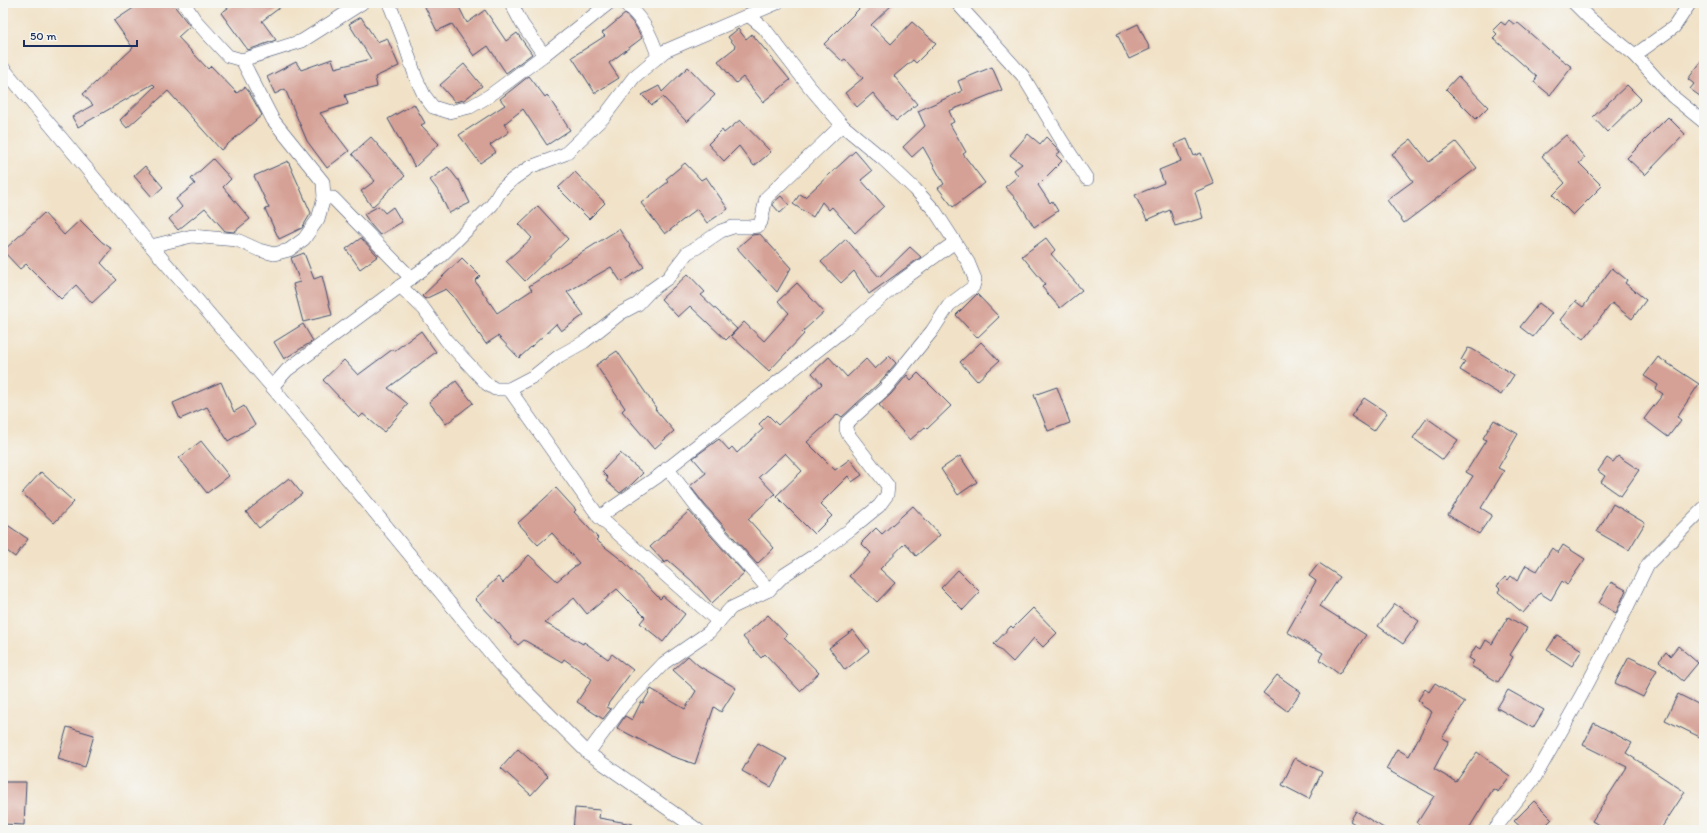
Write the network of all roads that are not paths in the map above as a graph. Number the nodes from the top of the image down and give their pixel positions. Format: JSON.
{"nodes":[{"id":1,"x":184,"y":3,"type":"edge"},
{"id":2,"x":362,"y":3,"type":"edge"},
{"id":3,"x":388,"y":3,"type":"edge"},
{"id":4,"x":511,"y":3,"type":"edge"},
{"id":5,"x":609,"y":3,"type":"edge"},
{"id":6,"x":624,"y":3,"type":"edge"},
{"id":7,"x":777,"y":3,"type":"edge"},
{"id":8,"x":957,"y":3,"type":"edge"},
{"id":9,"x":1574,"y":3,"type":"edge"},
{"id":10,"x":1690,"y":3,"type":"edge"},
{"id":11,"x":748,"y":15,"type":"junction"},
{"id":12,"x":544,"y":55,"type":"junction"},
{"id":13,"x":1635,"y":55,"type":"junction"},
{"id":14,"x":658,"y":57,"type":"junction"},
{"id":15,"x":242,"y":60,"type":"junction"},
{"id":16,"x":3,"y":68,"type":"edge"},
{"id":17,"x":1704,"y":122,"type":"edge"},
{"id":18,"x":842,"y":125,"type":"junction"},
{"id":19,"x":1087,"y":179,"type":"dead end"},
{"id":20,"x":324,"y":198,"type":"junction"},
{"id":21,"x":955,"y":242,"type":"junction"},
{"id":22,"x":151,"y":246,"type":"junction"},
{"id":23,"x":411,"y":278,"type":"junction"},
{"id":24,"x":400,"y":286,"type":"junction"},
{"id":25,"x":272,"y":387,"type":"junction"},
{"id":26,"x":509,"y":389,"type":"junction"},
{"id":27,"x":667,"y":468,"type":"junction"},
{"id":28,"x":1704,"y":508,"type":"edge"},
{"id":29,"x":599,"y":517,"type":"junction"},
{"id":30,"x":769,"y":590,"type":"junction"},
{"id":31,"x":719,"y":622,"type":"junction"},
{"id":32,"x":588,"y":753,"type":"junction"},
{"id":33,"x":698,"y":830,"type":"edge"},
{"id":34,"x":1494,"y":830,"type":"edge"}],
"edges":[{"from":1,"to":15,"type":"street"},
{"from":2,"to":15,"type":"street"},
{"from":3,"to":12,"type":"street"},
{"from":4,"to":12,"type":"street"},
{"from":5,"to":12,"type":"street"},
{"from":6,"to":14,"type":"street"},
{"from":7,"to":11,"type":"street"},
{"from":8,"to":19,"type":"street"},
{"from":9,"to":13,"type":"street"},
{"from":10,"to":13,"type":"street"},
{"from":11,"to":14,"type":"street"},
{"from":11,"to":18,"type":"street"},
{"from":13,"to":17,"type":"street"},
{"from":14,"to":23,"type":"street"},
{"from":15,"to":20,"type":"street"},
{"from":16,"to":22,"type":"street"},
{"from":18,"to":21,"type":"street"},
{"from":18,"to":26,"type":"street"},
{"from":20,"to":22,"type":"street"},
{"from":20,"to":23,"type":"street"},
{"from":21,"to":27,"type":"street"},
{"from":21,"to":30,"type":"street"},
{"from":22,"to":25,"type":"street"},
{"from":23,"to":24,"type":"street"},
{"from":24,"to":25,"type":"street"},
{"from":24,"to":26,"type":"street"},
{"from":25,"to":32,"type":"street"},
{"from":26,"to":29,"type":"street"},
{"from":27,"to":29,"type":"street"},
{"from":27,"to":30,"type":"street"},
{"from":28,"to":34,"type":"street"},
{"from":29,"to":31,"type":"street"},
{"from":30,"to":31,"type":"street"},
{"from":31,"to":32,"type":"street"},
{"from":32,"to":33,"type":"street"}]}
